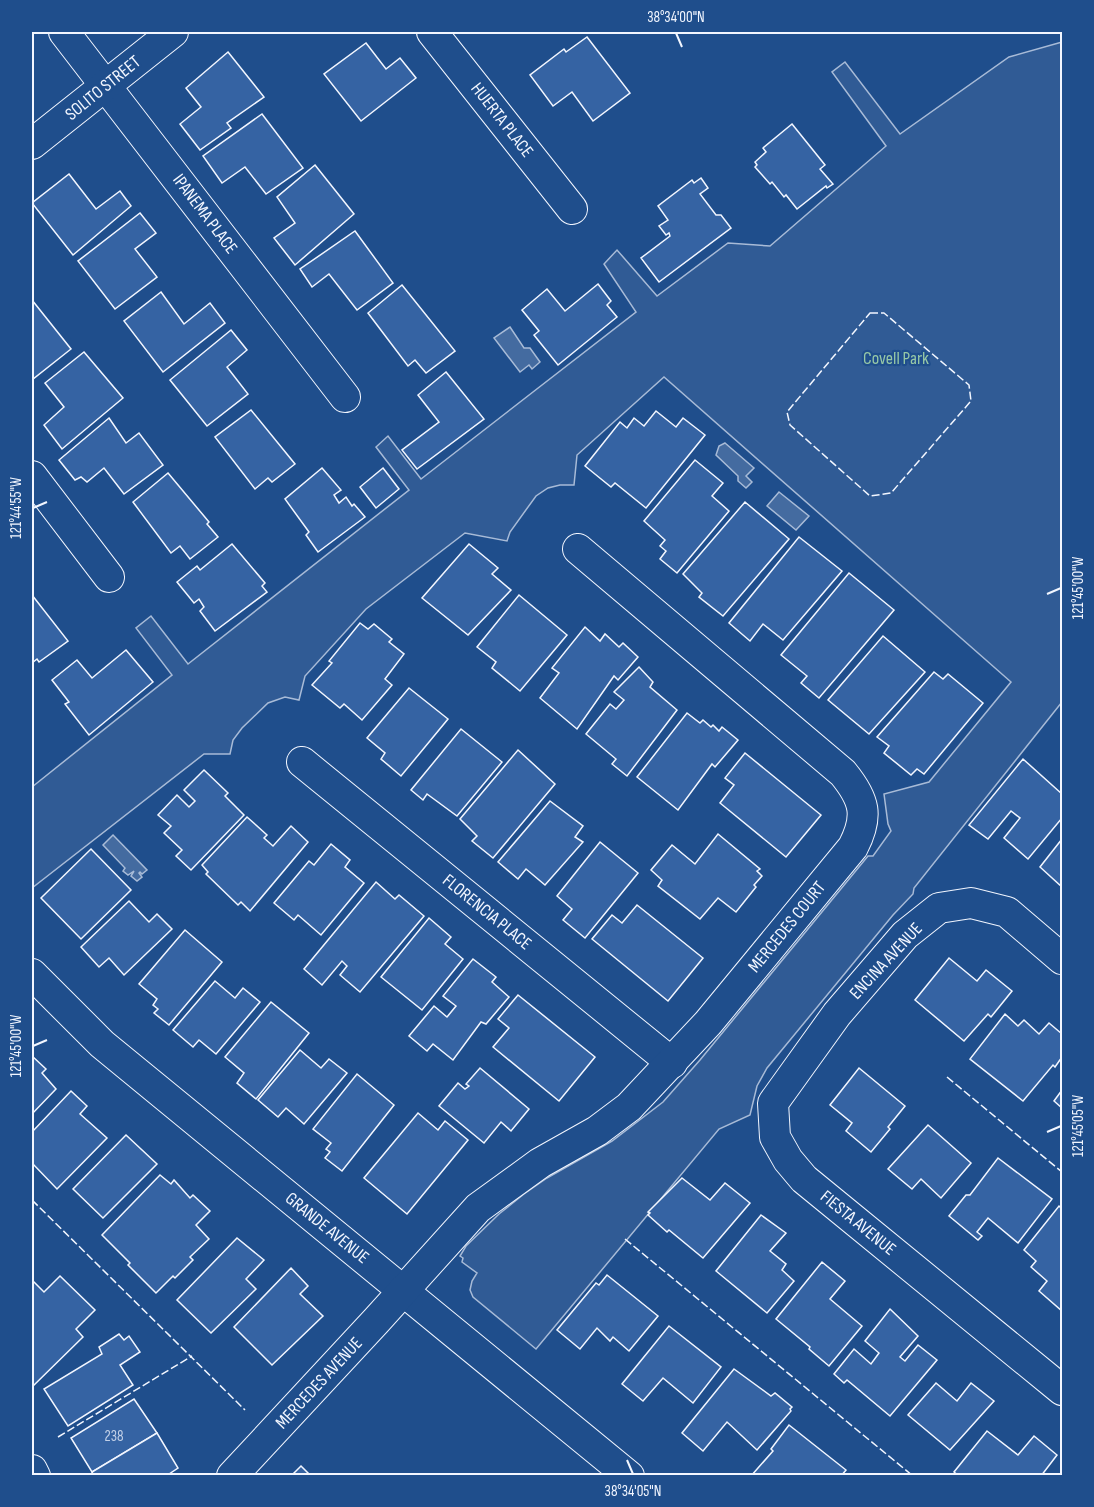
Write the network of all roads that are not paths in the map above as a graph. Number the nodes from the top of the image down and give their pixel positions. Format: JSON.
{"nodes":[{"id":1,"x":64,"y":32,"type":"edge"},
{"id":2,"x":173,"y":32,"type":"edge"},
{"id":3,"x":432,"y":32,"type":"edge"},
{"id":4,"x":106,"y":86,"type":"junction"},
{"id":5,"x":32,"y":144,"type":"edge"},
{"id":6,"x":572,"y":209,"type":"dead end"},
{"id":7,"x":345,"y":397,"type":"dead end"},
{"id":8,"x":32,"y":476,"type":"edge"},
{"id":9,"x":578,"y":549,"type":"dead end"},
{"id":10,"x":109,"y":577,"type":"dead end"},
{"id":11,"x":302,"y":762,"type":"dead end"},
{"id":12,"x":1062,"y":959,"type":"edge"},
{"id":13,"x":32,"y":974,"type":"edge"},
{"id":14,"x":837,"y":1014,"type":"joint"},
{"id":15,"x":672,"y":1063,"type":"junction"},
{"id":16,"x":404,"y":1289,"type":"junction"},
{"id":17,"x":1062,"y":1390,"type":"edge"},
{"id":18,"x":32,"y":1470,"type":"edge"},
{"id":19,"x":35,"y":1476,"type":"edge"},
{"id":20,"x":232,"y":1476,"type":"edge"},
{"id":21,"x":629,"y":1476,"type":"edge"}],
"edges":[{"from":1,"to":4,"type":"street","name":"IPANEMA PLACE"},
{"from":2,"to":4,"type":"street","name":"SOLITO STREET"},
{"from":3,"to":6,"type":"street","name":"HUERTA PLACE"},
{"from":4,"to":5,"type":"street","name":"SOLITO STREET"},
{"from":4,"to":7,"type":"street","name":"IPANEMA PLACE"},
{"from":8,"to":10,"type":"street"},
{"from":9,"to":15,"type":"street","name":"MERCEDES COURT"},
{"from":11,"to":15,"type":"street","name":"FLORENCIA PLACE"},
{"from":12,"to":14,"type":"street","name":"ENCINA AVENUE"},
{"from":13,"to":16,"type":"street","name":"GRANDE AVENUE"},
{"from":14,"to":17,"type":"street","name":"FIESTA AVENUE"},
{"from":15,"to":16,"type":"street","name":"MERCEDES COURT"},
{"from":16,"to":20,"type":"street","name":"MERCEDES AVENUE"},
{"from":16,"to":21,"type":"street","name":"GRANDE AVENUE"},
{"from":18,"to":19,"type":"street"}]}
